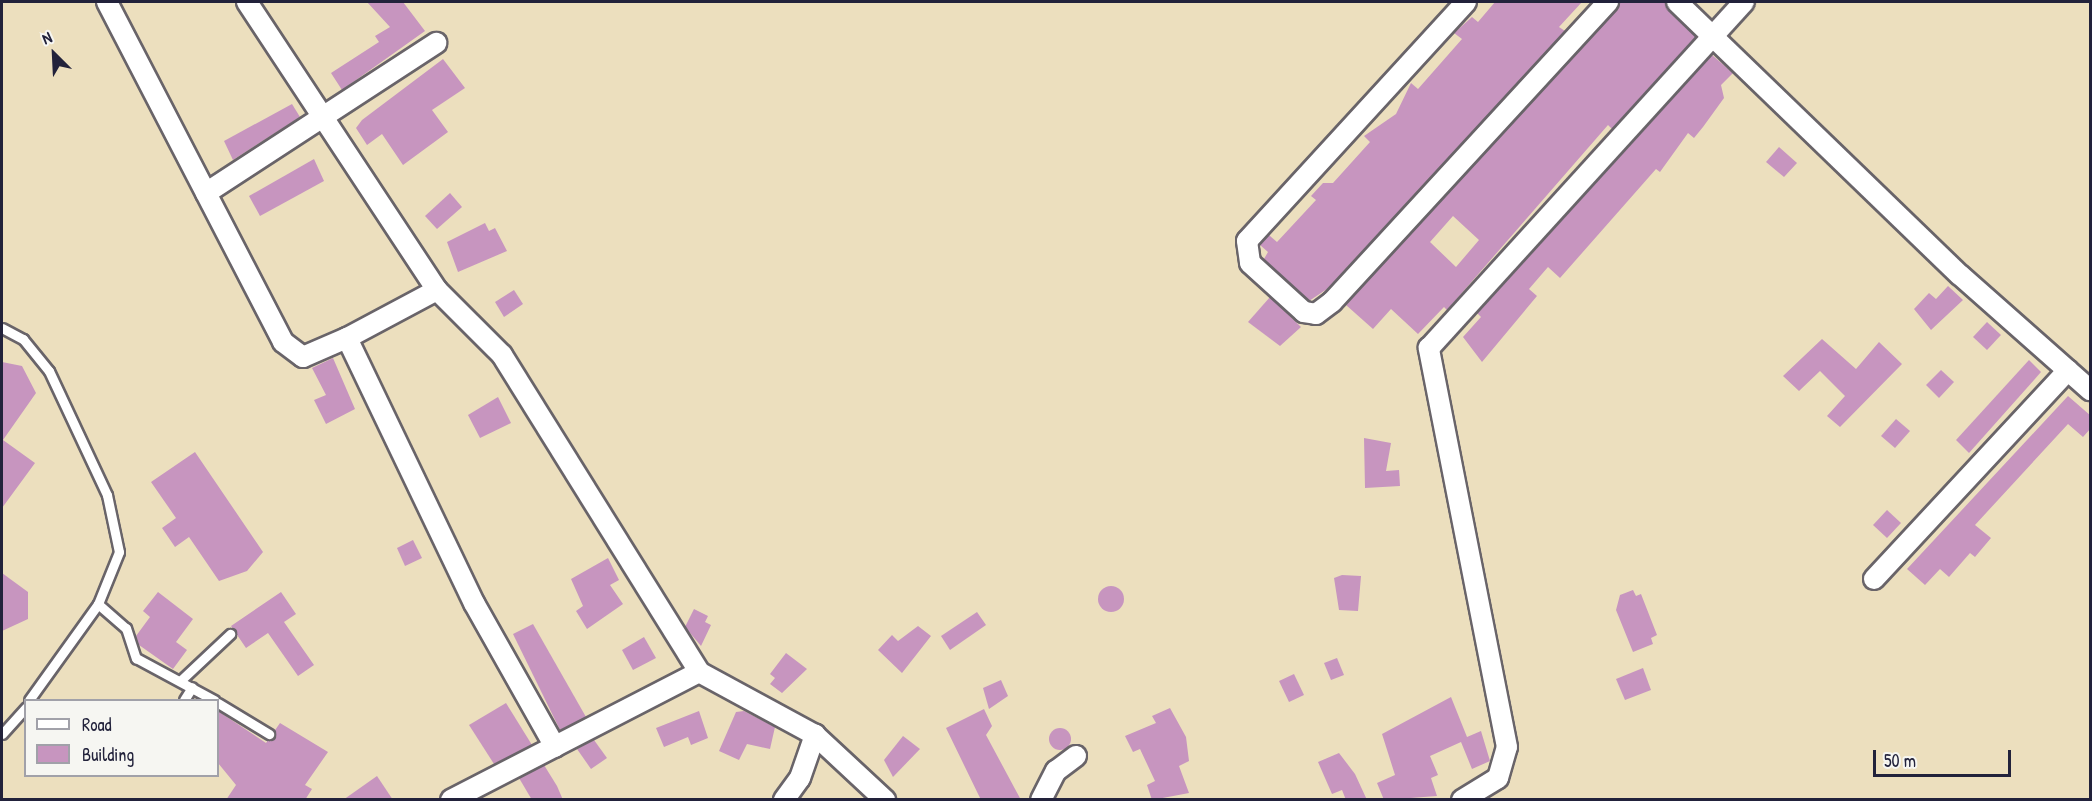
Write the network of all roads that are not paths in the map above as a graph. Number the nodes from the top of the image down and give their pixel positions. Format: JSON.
{"nodes":[{"id":1,"x":107,"y":2,"type":"edge"},
{"id":2,"x":247,"y":2,"type":"edge"},
{"id":3,"x":1466,"y":2,"type":"edge"},
{"id":4,"x":1608,"y":2,"type":"edge"},
{"id":5,"x":1677,"y":2,"type":"edge"},
{"id":6,"x":1744,"y":2,"type":"edge"},
{"id":7,"x":1712,"y":36,"type":"junction"},
{"id":8,"x":436,"y":44,"type":"dead end"},
{"id":9,"x":328,"y":118,"type":"junction"},
{"id":10,"x":206,"y":192,"type":"junction"},
{"id":11,"x":437,"y":290,"type":"junction"},
{"id":12,"x":2,"y":328,"type":"edge"},
{"id":13,"x":347,"y":338,"type":"junction"},
{"id":14,"x":2068,"y":370,"type":"junction"},
{"id":15,"x":2091,"y":390,"type":"edge"},
{"id":16,"x":1874,"y":579,"type":"dead end"},
{"id":17,"x":98,"y":603,"type":"junction"},
{"id":18,"x":230,"y":634,"type":"dead end"},
{"id":19,"x":699,"y":672,"type":"junction"},
{"id":20,"x":180,"y":681,"type":"junction"},
{"id":21,"x":192,"y":687,"type":"junction"},
{"id":22,"x":30,"y":699,"type":"edge"},
{"id":23,"x":185,"y":699,"type":"edge"},
{"id":24,"x":211,"y":699,"type":"edge"},
{"id":25,"x":219,"y":704,"type":"edge"},
{"id":26,"x":24,"y":709,"type":"edge"},
{"id":27,"x":2,"y":734,"type":"edge"},
{"id":28,"x":268,"y":734,"type":"dead end"},
{"id":29,"x":815,"y":735,"type":"junction"},
{"id":30,"x":555,"y":747,"type":"junction"},
{"id":31,"x":1076,"y":756,"type":"dead end"},
{"id":32,"x":451,"y":800,"type":"edge"},
{"id":33,"x":784,"y":800,"type":"edge"},
{"id":34,"x":885,"y":800,"type":"edge"},
{"id":35,"x":1041,"y":800,"type":"edge"},
{"id":36,"x":1462,"y":800,"type":"edge"}],
"edges":[{"from":1,"to":10,"type":"street"},
{"from":2,"to":9,"type":"street"},
{"from":3,"to":4,"type":"street"},
{"from":5,"to":7,"type":"street"},
{"from":6,"to":7,"type":"street"},
{"from":7,"to":14,"type":"street"},
{"from":7,"to":36,"type":"street"},
{"from":8,"to":9,"type":"street"},
{"from":9,"to":10,"type":"street"},
{"from":9,"to":11,"type":"street"},
{"from":10,"to":13,"type":"street"},
{"from":11,"to":13,"type":"street"},
{"from":11,"to":19,"type":"street"},
{"from":12,"to":17,"type":"lane"},
{"from":13,"to":30,"type":"street"},
{"from":14,"to":15,"type":"street"},
{"from":14,"to":16,"type":"street"},
{"from":17,"to":20,"type":"lane"},
{"from":17,"to":22,"type":"lane"},
{"from":18,"to":20,"type":"lane"},
{"from":19,"to":29,"type":"street"},
{"from":19,"to":30,"type":"street"},
{"from":20,"to":21,"type":"lane"},
{"from":21,"to":23,"type":"lane"},
{"from":21,"to":24,"type":"lane"},
{"from":25,"to":28,"type":"lane"},
{"from":26,"to":27,"type":"lane"},
{"from":29,"to":33,"type":"street"},
{"from":29,"to":34,"type":"street"},
{"from":30,"to":32,"type":"street"},
{"from":31,"to":35,"type":"street"}]}
